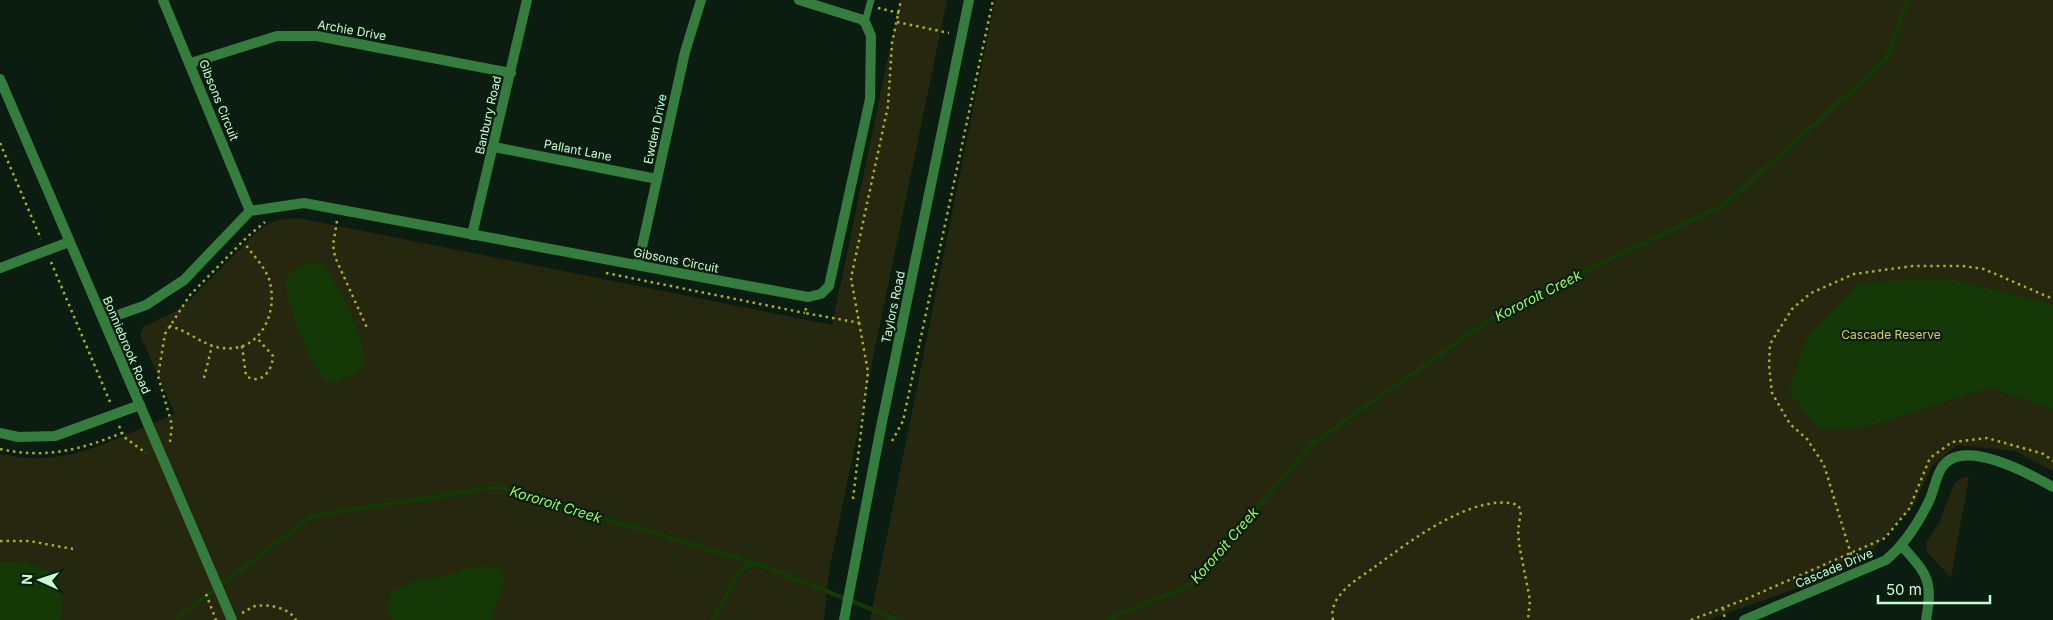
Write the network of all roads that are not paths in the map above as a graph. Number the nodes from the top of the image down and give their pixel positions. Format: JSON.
{"nodes":[{"id":1,"x":163,"y":0,"type":"edge"},
{"id":2,"x":527,"y":0,"type":"edge"},
{"id":3,"x":701,"y":0,"type":"edge"},
{"id":4,"x":799,"y":0,"type":"edge"},
{"id":5,"x":969,"y":0,"type":"edge"},
{"id":6,"x":870,"y":3,"type":"edge"},
{"id":7,"x":865,"y":22,"type":"junction"},
{"id":8,"x":191,"y":63,"type":"junction"},
{"id":9,"x":510,"y":73,"type":"junction"},
{"id":10,"x":0,"y":79,"type":"edge"},
{"id":11,"x":494,"y":147,"type":"junction"},
{"id":12,"x":657,"y":179,"type":"junction"},
{"id":13,"x":250,"y":211,"type":"junction"},
{"id":14,"x":472,"y":235,"type":"junction"},
{"id":15,"x":69,"y":242,"type":"junction"},
{"id":16,"x":638,"y":265,"type":"junction"},
{"id":17,"x":0,"y":268,"type":"edge"},
{"id":18,"x":104,"y":320,"type":"junction"},
{"id":19,"x":140,"y":405,"type":"junction"},
{"id":20,"x":0,"y":433,"type":"edge"},
{"id":21,"x":2053,"y":487,"type":"edge"},
{"id":22,"x":1902,"y":546,"type":"junction"},
{"id":23,"x":236,"y":618,"type":"edge"},
{"id":24,"x":844,"y":620,"type":"edge"},
{"id":25,"x":1744,"y":620,"type":"edge"},
{"id":26,"x":1926,"y":620,"type":"edge"}],
"edges":[{"from":1,"to":8,"type":"street","name":"Gibsons Circuit"},
{"from":2,"to":9,"type":"street","name":"Banbury Road"},
{"from":3,"to":12,"type":"street","name":"Ewden Drive"},
{"from":4,"to":7,"type":"street"},
{"from":5,"to":24,"type":"street","name":"Taylors Road"},
{"from":6,"to":7,"type":"lane"},
{"from":7,"to":16,"type":"street","name":"Gibsons Circuit"},
{"from":8,"to":9,"type":"street","name":"Archie Drive"},
{"from":8,"to":13,"type":"street","name":"Gibsons Circuit"},
{"from":9,"to":11,"type":"street","name":"Banbury Road"},
{"from":10,"to":15,"type":"street","name":"Bonniebrook Road"},
{"from":11,"to":12,"type":"street","name":"Pallant Lane"},
{"from":11,"to":14,"type":"street","name":"Banbury Road"},
{"from":12,"to":16,"type":"street","name":"Ewden Drive"},
{"from":13,"to":14,"type":"street","name":"Gibsons Circuit"},
{"from":13,"to":18,"type":"street"},
{"from":14,"to":16,"type":"street","name":"Gibsons Circuit"},
{"from":15,"to":17,"type":"street"},
{"from":15,"to":18,"type":"street","name":"Bonniebrook Road"},
{"from":18,"to":19,"type":"street","name":"Bonniebrook Road"},
{"from":19,"to":20,"type":"street"},
{"from":19,"to":23,"type":"street","name":"Bonniebrook Road"},
{"from":21,"to":22,"type":"street","name":"Cascade Drive"},
{"from":22,"to":25,"type":"street","name":"Cascade Drive"},
{"from":22,"to":26,"type":"street"}]}
